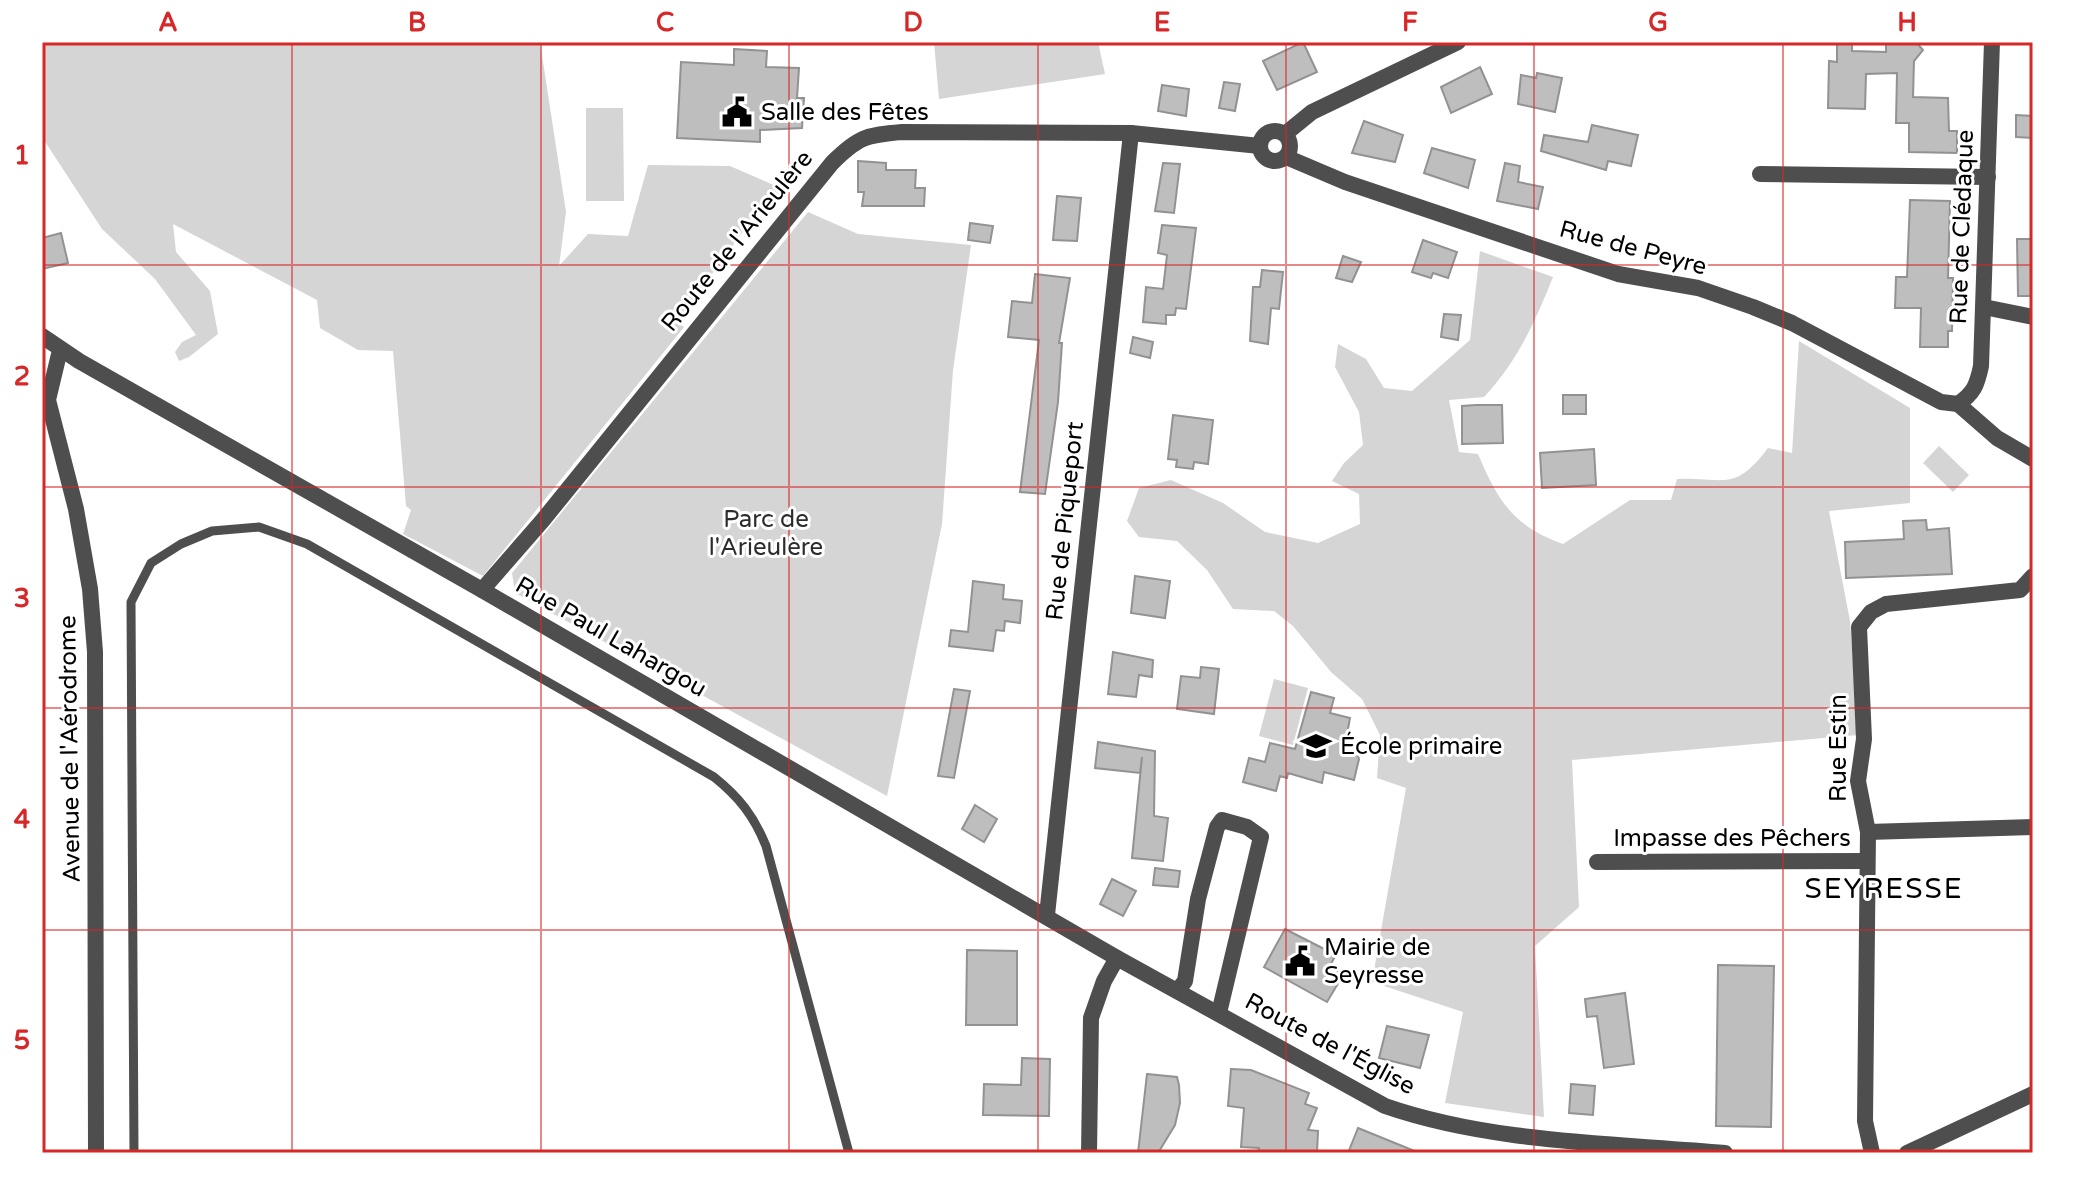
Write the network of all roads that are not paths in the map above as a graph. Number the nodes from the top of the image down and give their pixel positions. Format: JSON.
{"nodes":[{"id":1,"x":1458,"y":42,"type":"edge"},
{"id":2,"x":1992,"y":42,"type":"edge"},
{"id":3,"x":1131,"y":133,"type":"junction"},
{"id":4,"x":1285,"y":134,"type":"junction"},
{"id":5,"x":1260,"y":146,"type":"junction"},
{"id":6,"x":1286,"y":157,"type":"junction"},
{"id":7,"x":1760,"y":174,"type":"dead end"},
{"id":8,"x":1988,"y":177,"type":"junction"},
{"id":9,"x":1984,"y":307,"type":"junction"},
{"id":10,"x":2033,"y":317,"type":"edge"},
{"id":11,"x":42,"y":336,"type":"edge"},
{"id":12,"x":60,"y":350,"type":"junction"},
{"id":13,"x":1958,"y":404,"type":"junction"},
{"id":14,"x":2033,"y":459,"type":"edge"},
{"id":15,"x":2033,"y":576,"type":"edge"},
{"id":16,"x":482,"y":590,"type":"junction"},
{"id":17,"x":2033,"y":827,"type":"edge"},
{"id":18,"x":1868,"y":832,"type":"junction"},
{"id":19,"x":1867,"y":861,"type":"junction"},
{"id":20,"x":1597,"y":862,"type":"dead end"},
{"id":21,"x":1047,"y":915,"type":"junction"},
{"id":22,"x":1117,"y":958,"type":"junction"},
{"id":23,"x":1178,"y":990,"type":"junction"},
{"id":24,"x":1219,"y":1013,"type":"junction"},
{"id":25,"x":2033,"y":1094,"type":"edge"},
{"id":26,"x":96,"y":1153,"type":"edge"},
{"id":27,"x":134,"y":1153,"type":"edge"},
{"id":28,"x":849,"y":1153,"type":"edge"},
{"id":29,"x":1089,"y":1153,"type":"edge"},
{"id":30,"x":1725,"y":1153,"type":"edge"},
{"id":31,"x":1872,"y":1153,"type":"edge"},
{"id":32,"x":1907,"y":1153,"type":"edge"}],
"edges":[{"from":1,"to":4,"type":"street"},
{"from":2,"to":8,"type":"street","name":"Rue de Clédaque"},
{"from":3,"to":5,"type":"street","name":"Rue de Peyre"},
{"from":3,"to":16,"type":"street","name":"Route de l'Arieulère"},
{"from":3,"to":21,"type":"street","name":"Rue de Piqueport"},
{"from":4,"to":5,"type":"street"},
{"from":4,"to":6,"type":"street"},
{"from":5,"to":6,"type":"street","name":"Rue de Peyre"},
{"from":6,"to":13,"type":"street","name":"Rue de Peyre"},
{"from":7,"to":8,"type":"street"},
{"from":8,"to":9,"type":"street","name":"Rue de Clédaque"},
{"from":9,"to":10,"type":"street"},
{"from":9,"to":13,"type":"street","name":"Rue de Clédaque"},
{"from":11,"to":12,"type":"street","name":"Rue Paul Lahargou"},
{"from":12,"to":16,"type":"street","name":"Rue Paul Lahargou"},
{"from":12,"to":26,"type":"street","name":"Avenue de l'Aérodrome"},
{"from":13,"to":14,"type":"street"},
{"from":15,"to":18,"type":"street","name":"Rue Estin"},
{"from":16,"to":21,"type":"street","name":"Rue Paul Lahargou"},
{"from":17,"to":18,"type":"street"},
{"from":18,"to":19,"type":"street","name":"Rue Estin"},
{"from":19,"to":20,"type":"street","name":"Impasse des Pêchers"},
{"from":19,"to":31,"type":"street","name":"Rue Estin"},
{"from":21,"to":22,"type":"street","name":"Rue Paul Lahargou"},
{"from":22,"to":23,"type":"street","name":"Route de l'Église"},
{"from":22,"to":29,"type":"street"},
{"from":23,"to":24,"type":"street","name":"Route de l'Église"},
{"from":23,"to":24,"type":"street"},
{"from":24,"to":30,"type":"street","name":"Route de l'Église"},
{"from":25,"to":32,"type":"street"},
{"from":27,"to":28,"type":"lane"}]}
